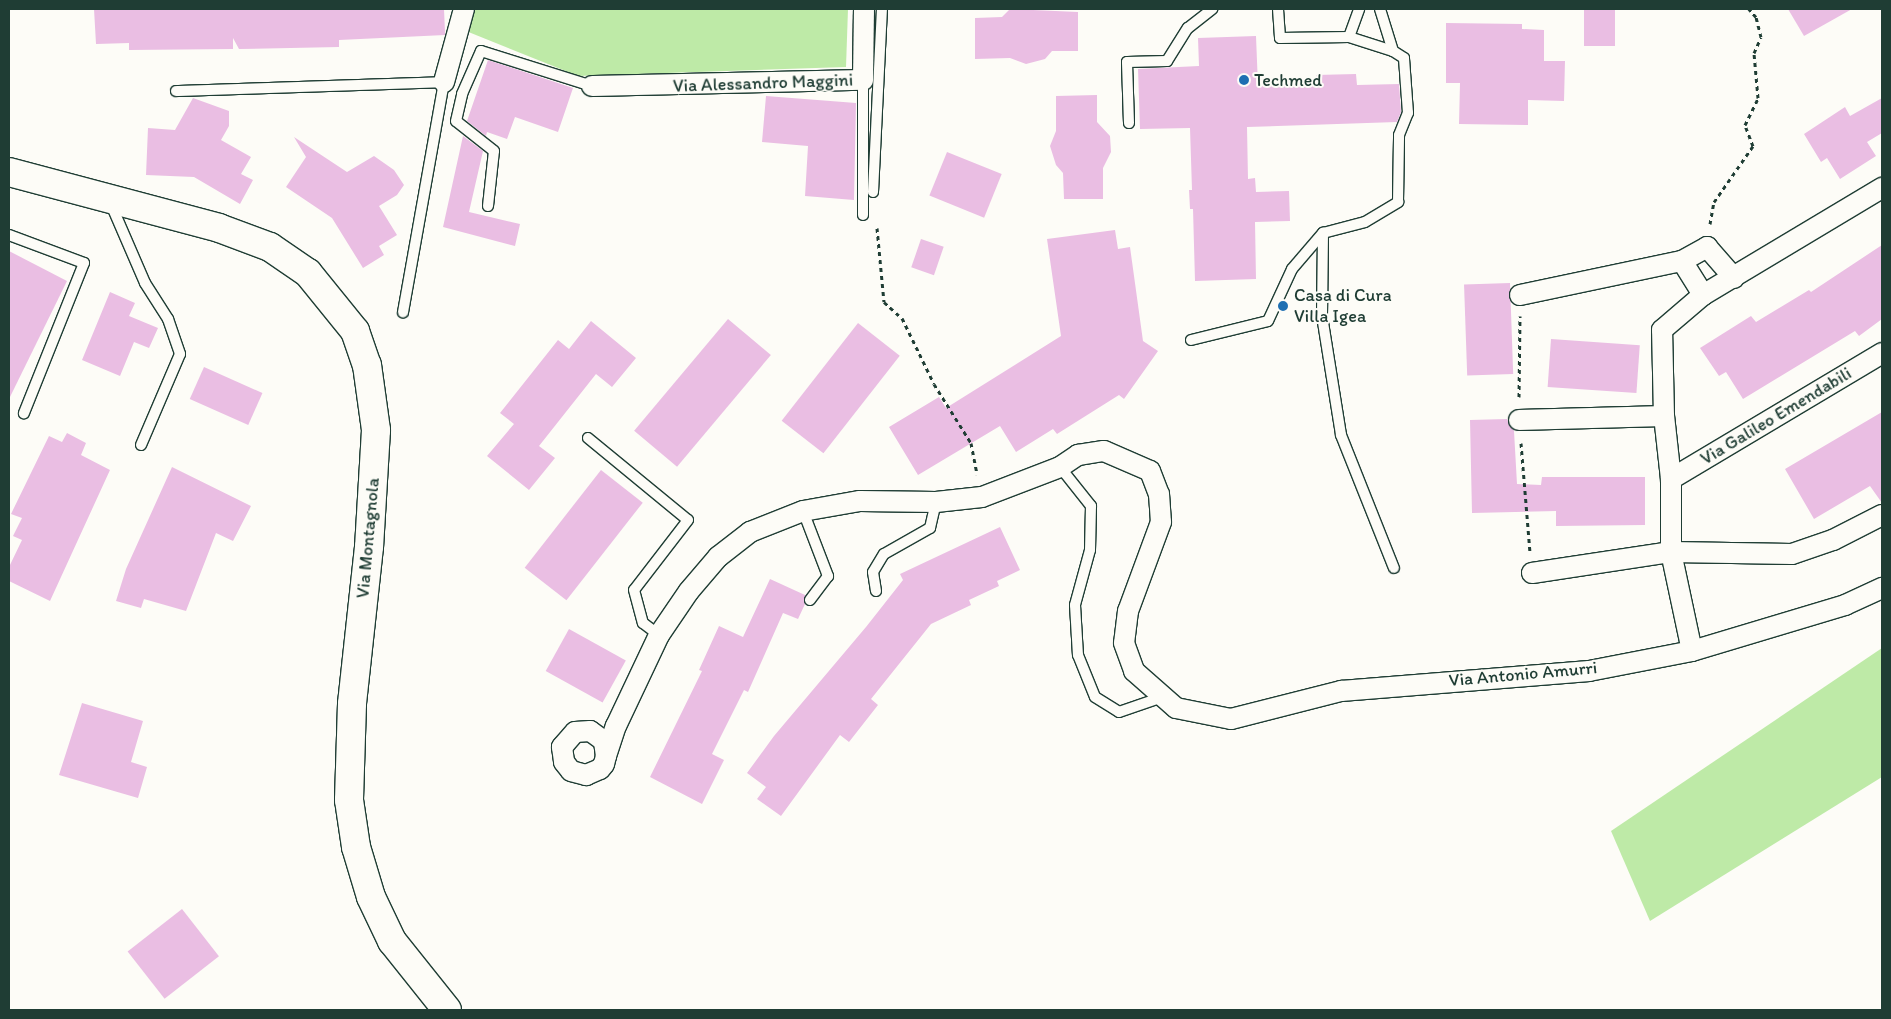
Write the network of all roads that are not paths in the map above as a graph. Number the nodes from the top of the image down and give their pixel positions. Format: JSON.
{"nodes":[{"id":1,"x":464,"y":9,"type":"edge"},
{"id":2,"x":864,"y":9,"type":"edge"},
{"id":3,"x":882,"y":9,"type":"edge"},
{"id":4,"x":1212,"y":9,"type":"edge"},
{"id":5,"x":1278,"y":9,"type":"edge"},
{"id":6,"x":1359,"y":9,"type":"edge"},
{"id":7,"x":1380,"y":9,"type":"edge"},
{"id":8,"x":1349,"y":37,"type":"junction"},
{"id":9,"x":1392,"y":51,"type":"junction"},
{"id":10,"x":863,"y":80,"type":"junction"},
{"id":11,"x":444,"y":82,"type":"junction"},
{"id":12,"x":592,"y":86,"type":"joint"},
{"id":13,"x":176,"y":91,"type":"dead end"},
{"id":14,"x":1129,"y":123,"type":"dead end"},
{"id":15,"x":9,"y":172,"type":"edge"},
{"id":16,"x":1882,"y":188,"type":"edge"},
{"id":17,"x":873,"y":192,"type":"road end"},
{"id":18,"x":109,"y":199,"type":"junction"},
{"id":19,"x":488,"y":206,"type":"dead end"},
{"id":20,"x":863,"y":214,"type":"dead end"},
{"id":21,"x":1323,"y":233,"type":"junction"},
{"id":22,"x":9,"y":235,"type":"edge"},
{"id":23,"x":1682,"y":261,"type":"junction"},
{"id":24,"x":1734,"y":278,"type":"junction"},
{"id":25,"x":1520,"y":295,"type":"dead end"},
{"id":26,"x":1704,"y":295,"type":"junction"},
{"id":27,"x":403,"y":312,"type":"dead end"},
{"id":28,"x":1191,"y":340,"type":"dead end"},
{"id":29,"x":1882,"y":353,"type":"edge"},
{"id":30,"x":24,"y":413,"type":"dead end"},
{"id":31,"x":1664,"y":416,"type":"junction"},
{"id":32,"x":1519,"y":420,"type":"dead end"},
{"id":33,"x":588,"y":438,"type":"dead end"},
{"id":34,"x":140,"y":445,"type":"dead end"},
{"id":35,"x":1060,"y":467,"type":"junction"},
{"id":36,"x":1671,"y":480,"type":"junction"},
{"id":37,"x":936,"y":502,"type":"junction"},
{"id":38,"x":803,"y":511,"type":"junction"},
{"id":39,"x":1882,"y":515,"type":"edge"},
{"id":40,"x":1671,"y":552,"type":"junction"},
{"id":41,"x":1394,"y":568,"type":"dead end"},
{"id":42,"x":1532,"y":573,"type":"dead end"},
{"id":43,"x":1882,"y":588,"type":"edge"},
{"id":44,"x":876,"y":591,"type":"dead end"},
{"id":45,"x":810,"y":600,"type":"dead end"},
{"id":46,"x":659,"y":635,"type":"junction"},
{"id":47,"x":1692,"y":651,"type":"junction"},
{"id":48,"x":1160,"y":698,"type":"junction"},
{"id":49,"x":616,"y":726,"type":"junction"},
{"id":50,"x":583,"y":730,"type":"junction"},
{"id":51,"x":606,"y":756,"type":"junction"},
{"id":52,"x":447,"y":1010,"type":"edge"}],
"edges":[{"from":1,"to":11,"type":"street"},
{"from":2,"to":10,"type":"street","name":"Via Alessandro Maggini"},
{"from":3,"to":17,"type":"lane","name":"Via Alessandro Maggini"},
{"from":4,"to":14,"type":"lane"},
{"from":5,"to":8,"type":"lane"},
{"from":6,"to":8,"type":"lane"},
{"from":7,"to":9,"type":"lane"},
{"from":8,"to":9,"type":"lane"},
{"from":9,"to":21,"type":"lane"},
{"from":10,"to":12,"type":"street","name":"Via Alessandro Maggini"},
{"from":10,"to":20,"type":"lane"},
{"from":11,"to":13,"type":"lane"},
{"from":11,"to":27,"type":"lane"},
{"from":12,"to":19,"type":"lane"},
{"from":15,"to":18,"type":"main road","name":"Via Montagnola"},
{"from":16,"to":24,"type":"street"},
{"from":18,"to":34,"type":"lane"},
{"from":18,"to":52,"type":"main road","name":"Via Montagnola"},
{"from":21,"to":28,"type":"lane"},
{"from":21,"to":41,"type":"lane"},
{"from":22,"to":30,"type":"lane"},
{"from":23,"to":24,"type":"street"},
{"from":23,"to":25,"type":"street"},
{"from":23,"to":26,"type":"street"},
{"from":24,"to":26,"type":"street"},
{"from":26,"to":31,"type":"street"},
{"from":29,"to":36,"type":"street","name":"Via Galileo Emendabili"},
{"from":31,"to":32,"type":"street"},
{"from":31,"to":36,"type":"street"},
{"from":33,"to":46,"type":"lane"},
{"from":35,"to":37,"type":"street","name":"Via Antonio Amurri"},
{"from":35,"to":48,"type":"lane"},
{"from":35,"to":48,"type":"street","name":"Via Antonio Amurri"},
{"from":36,"to":40,"type":"street"},
{"from":37,"to":38,"type":"street","name":"Via Antonio Amurri"},
{"from":37,"to":44,"type":"lane"},
{"from":38,"to":45,"type":"lane"},
{"from":38,"to":46,"type":"street","name":"Via Antonio Amurri"},
{"from":39,"to":40,"type":"street"},
{"from":40,"to":42,"type":"street"},
{"from":40,"to":47,"type":"street"},
{"from":43,"to":47,"type":"street","name":"Via Antonio Amurri"},
{"from":46,"to":49,"type":"street","name":"Via Antonio Amurri"},
{"from":47,"to":48,"type":"street","name":"Via Antonio Amurri"},
{"from":49,"to":50,"type":"street"},
{"from":49,"to":51,"type":"street","name":"Via Antonio Amurri"},
{"from":50,"to":51,"type":"street"},
{"from":50,"to":51,"type":"street"}]}
